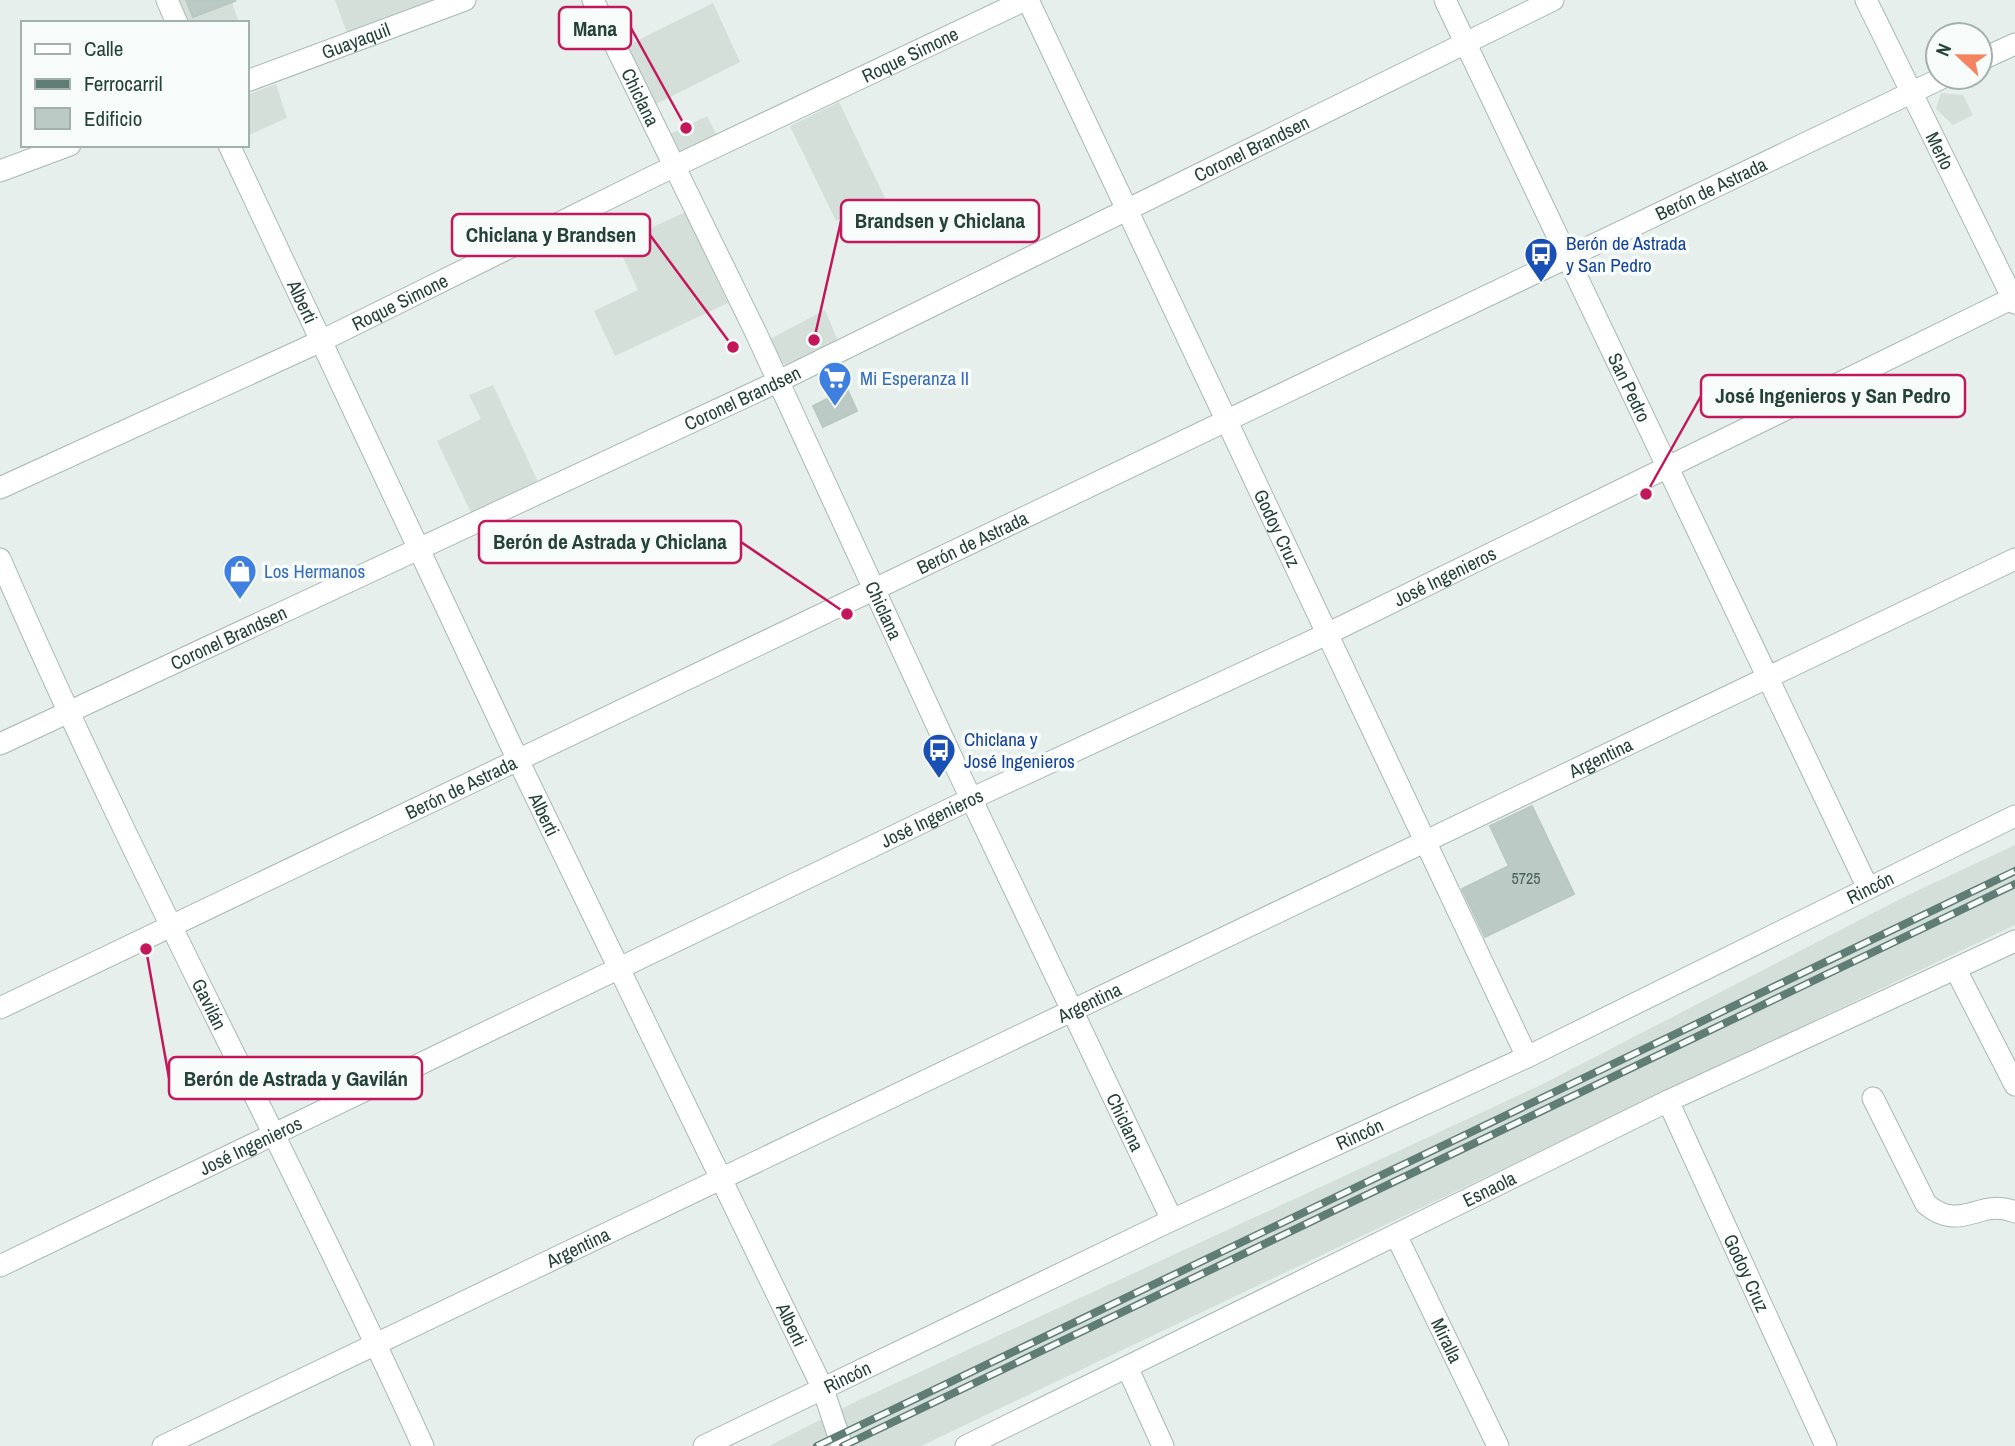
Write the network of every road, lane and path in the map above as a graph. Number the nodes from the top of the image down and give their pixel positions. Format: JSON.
{"nodes":[{"id":1,"x":167,"y":0,"type":"edge"},
{"id":2,"x":465,"y":0,"type":"edge"},
{"id":3,"x":593,"y":0,"type":"edge"},
{"id":4,"x":1026,"y":0,"type":"edge"},
{"id":5,"x":1445,"y":0,"type":"edge"},
{"id":6,"x":1553,"y":0,"type":"edge"},
{"id":7,"x":1866,"y":0,"type":"edge"},
{"id":8,"x":176,"y":21,"type":"edge"},
{"id":9,"x":1465,"y":43,"type":"junction"},
{"id":10,"x":2015,"y":44,"type":"edge"},
{"id":11,"x":1994,"y":54,"type":"edge"},
{"id":12,"x":248,"y":81,"type":"edge"},
{"id":13,"x":1924,"y":86,"type":"edge"},
{"id":14,"x":1911,"y":92,"type":"junction"},
{"id":15,"x":65,"y":147,"type":"edge"},
{"id":16,"x":230,"y":147,"type":"edge"},
{"id":17,"x":673,"y":166,"type":"junction"},
{"id":18,"x":0,"y":171,"type":"edge"},
{"id":19,"x":1126,"y":209,"type":"junction"},
{"id":20,"x":1568,"y":256,"type":"junction"},
{"id":21,"x":2014,"y":299,"type":"edge"},
{"id":22,"x":318,"y":342,"type":"junction"},
{"id":23,"x":778,"y":382,"type":"junction"},
{"id":24,"x":1226,"y":421,"type":"junction"},
{"id":25,"x":1669,"y":465,"type":"junction"},
{"id":26,"x":0,"y":488,"type":"edge"},
{"id":27,"x":417,"y":548,"type":"junction"},
{"id":28,"x":0,"y":559,"type":"edge"},
{"id":29,"x":2015,"y":559,"type":"edge"},
{"id":30,"x":873,"y":589,"type":"junction"},
{"id":31,"x":1329,"y":633,"type":"junction"},
{"id":32,"x":1770,"y":678,"type":"junction"},
{"id":33,"x":67,"y":713,"type":"junction"},
{"id":34,"x":0,"y":744,"type":"edge"},
{"id":35,"x":517,"y":758,"type":"junction"},
{"id":36,"x":973,"y":798,"type":"junction"},
{"id":37,"x":2015,"y":816,"type":"edge"},
{"id":38,"x":1428,"y":843,"type":"junction"},
{"id":39,"x":1867,"y":887,"type":"junction"},
{"id":40,"x":172,"y":927,"type":"junction"},
{"id":41,"x":2015,"y":941,"type":"edge"},
{"id":42,"x":619,"y":970,"type":"junction"},
{"id":43,"x":1956,"y":970,"type":"junction"},
{"id":44,"x":0,"y":1008,"type":"edge"},
{"id":45,"x":1074,"y":1010,"type":"junction"},
{"id":46,"x":1527,"y":1057,"type":"junction"},
{"id":47,"x":2015,"y":1085,"type":"edge"},
{"id":48,"x":1873,"y":1098,"type":"dead end"},
{"id":49,"x":1668,"y":1101,"type":"junction"},
{"id":50,"x":275,"y":1134,"type":"junction"},
{"id":51,"x":720,"y":1179,"type":"junction"},
{"id":52,"x":2015,"y":1212,"type":"edge"},
{"id":53,"x":1172,"y":1220,"type":"junction"},
{"id":54,"x":1396,"y":1235,"type":"junction"},
{"id":55,"x":0,"y":1266,"type":"edge"},
{"id":56,"x":376,"y":1344,"type":"junction"},
{"id":57,"x":1128,"y":1369,"type":"junction"},
{"id":58,"x":823,"y":1389,"type":"junction"},
{"id":59,"x":163,"y":1446,"type":"edge"},
{"id":60,"x":423,"y":1446,"type":"edge"},
{"id":61,"x":704,"y":1446,"type":"edge"},
{"id":62,"x":842,"y":1446,"type":"edge"},
{"id":63,"x":966,"y":1446,"type":"edge"},
{"id":64,"x":1163,"y":1446,"type":"edge"},
{"id":65,"x":1498,"y":1446,"type":"edge"},
{"id":66,"x":1826,"y":1446,"type":"edge"}],
"edges":[{"from":1,"to":8,"type":"street"},
{"from":2,"to":12,"type":"street","name":"Guayaquil"},
{"from":3,"to":17,"type":"street","name":"Chiclana"},
{"from":4,"to":17,"type":"street","name":"Roque Simone"},
{"from":4,"to":19,"type":"street","name":"Godoy Cruz"},
{"from":5,"to":9,"type":"street","name":"San Pedro"},
{"from":6,"to":9,"type":"street","name":"Coronel Brandsen"},
{"from":7,"to":14,"type":"street","name":"Merlo"},
{"from":9,"to":19,"type":"street","name":"Coronel Brandsen"},
{"from":9,"to":20,"type":"street","name":"San Pedro"},
{"from":10,"to":11,"type":"street"},
{"from":13,"to":14,"type":"street","name":"Berón de Astrada"},
{"from":14,"to":20,"type":"street","name":"Berón de Astrada"},
{"from":14,"to":21,"type":"street","name":"Merlo"},
{"from":15,"to":18,"type":"street"},
{"from":16,"to":22,"type":"street","name":"Alberti"},
{"from":17,"to":22,"type":"street","name":"Roque Simone"},
{"from":17,"to":23,"type":"street","name":"Chiclana"},
{"from":19,"to":23,"type":"street","name":"Coronel Brandsen"},
{"from":19,"to":24,"type":"street","name":"Godoy Cruz"},
{"from":20,"to":24,"type":"street","name":"Berón de Astrada"},
{"from":20,"to":25,"type":"street","name":"San Pedro"},
{"from":21,"to":25,"type":"street","name":"José Ingenieros"},
{"from":22,"to":26,"type":"street","name":"Roque Simone"},
{"from":22,"to":27,"type":"street","name":"Alberti"},
{"from":23,"to":27,"type":"street","name":"Coronel Brandsen"},
{"from":23,"to":30,"type":"street","name":"Chiclana"},
{"from":24,"to":30,"type":"street","name":"Berón de Astrada"},
{"from":24,"to":31,"type":"street","name":"Godoy Cruz"},
{"from":25,"to":31,"type":"street","name":"José Ingenieros"},
{"from":25,"to":32,"type":"street","name":"San Pedro"},
{"from":27,"to":33,"type":"street","name":"Coronel Brandsen"},
{"from":27,"to":35,"type":"street","name":"Alberti"},
{"from":28,"to":33,"type":"street","name":"Gavilán"},
{"from":29,"to":32,"type":"street","name":"Argentina"},
{"from":30,"to":35,"type":"street","name":"Berón de Astrada"},
{"from":30,"to":36,"type":"street","name":"Chiclana"},
{"from":31,"to":36,"type":"street","name":"José Ingenieros"},
{"from":31,"to":38,"type":"street","name":"Godoy Cruz"},
{"from":32,"to":38,"type":"street","name":"Argentina"},
{"from":32,"to":39,"type":"street","name":"San Pedro"},
{"from":33,"to":34,"type":"street","name":"Coronel Brandsen"},
{"from":33,"to":40,"type":"street","name":"Gavilán"},
{"from":35,"to":40,"type":"street","name":"Berón de Astrada"},
{"from":35,"to":42,"type":"street","name":"Alberti"},
{"from":36,"to":42,"type":"street","name":"José Ingenieros"},
{"from":36,"to":45,"type":"street","name":"Chiclana"},
{"from":37,"to":39,"type":"street","name":"Rincón"},
{"from":38,"to":45,"type":"street","name":"Argentina"},
{"from":38,"to":46,"type":"street","name":"Godoy Cruz"},
{"from":39,"to":46,"type":"street","name":"Rincón"},
{"from":40,"to":44,"type":"street","name":"Berón de Astrada"},
{"from":40,"to":50,"type":"street","name":"Gavilán"},
{"from":41,"to":43,"type":"street","name":"Esnaola"},
{"from":42,"to":50,"type":"street","name":"José Ingenieros"},
{"from":42,"to":51,"type":"street","name":"Alberti"},
{"from":43,"to":47,"type":"street"},
{"from":43,"to":49,"type":"street","name":"Esnaola"},
{"from":45,"to":51,"type":"street","name":"Argentina"},
{"from":45,"to":53,"type":"street","name":"Chiclana"},
{"from":46,"to":53,"type":"street","name":"Rincón"},
{"from":48,"to":52,"type":"street"},
{"from":49,"to":54,"type":"street","name":"Esnaola"},
{"from":49,"to":66,"type":"street","name":"Godoy Cruz"},
{"from":50,"to":55,"type":"street","name":"José Ingenieros"},
{"from":50,"to":56,"type":"street","name":"Gavilán"},
{"from":51,"to":56,"type":"street","name":"Argentina"},
{"from":51,"to":58,"type":"street","name":"Alberti"},
{"from":53,"to":58,"type":"street","name":"Rincón"},
{"from":54,"to":57,"type":"street","name":"Esnaola"},
{"from":54,"to":65,"type":"street","name":"Miralla"},
{"from":56,"to":59,"type":"street","name":"Argentina"},
{"from":56,"to":60,"type":"street","name":"Gavilán"},
{"from":57,"to":63,"type":"street","name":"Esnaola"},
{"from":57,"to":64,"type":"street"},
{"from":58,"to":61,"type":"street","name":"Rincón"},
{"from":58,"to":62,"type":"street","name":"Alberti"}]}
